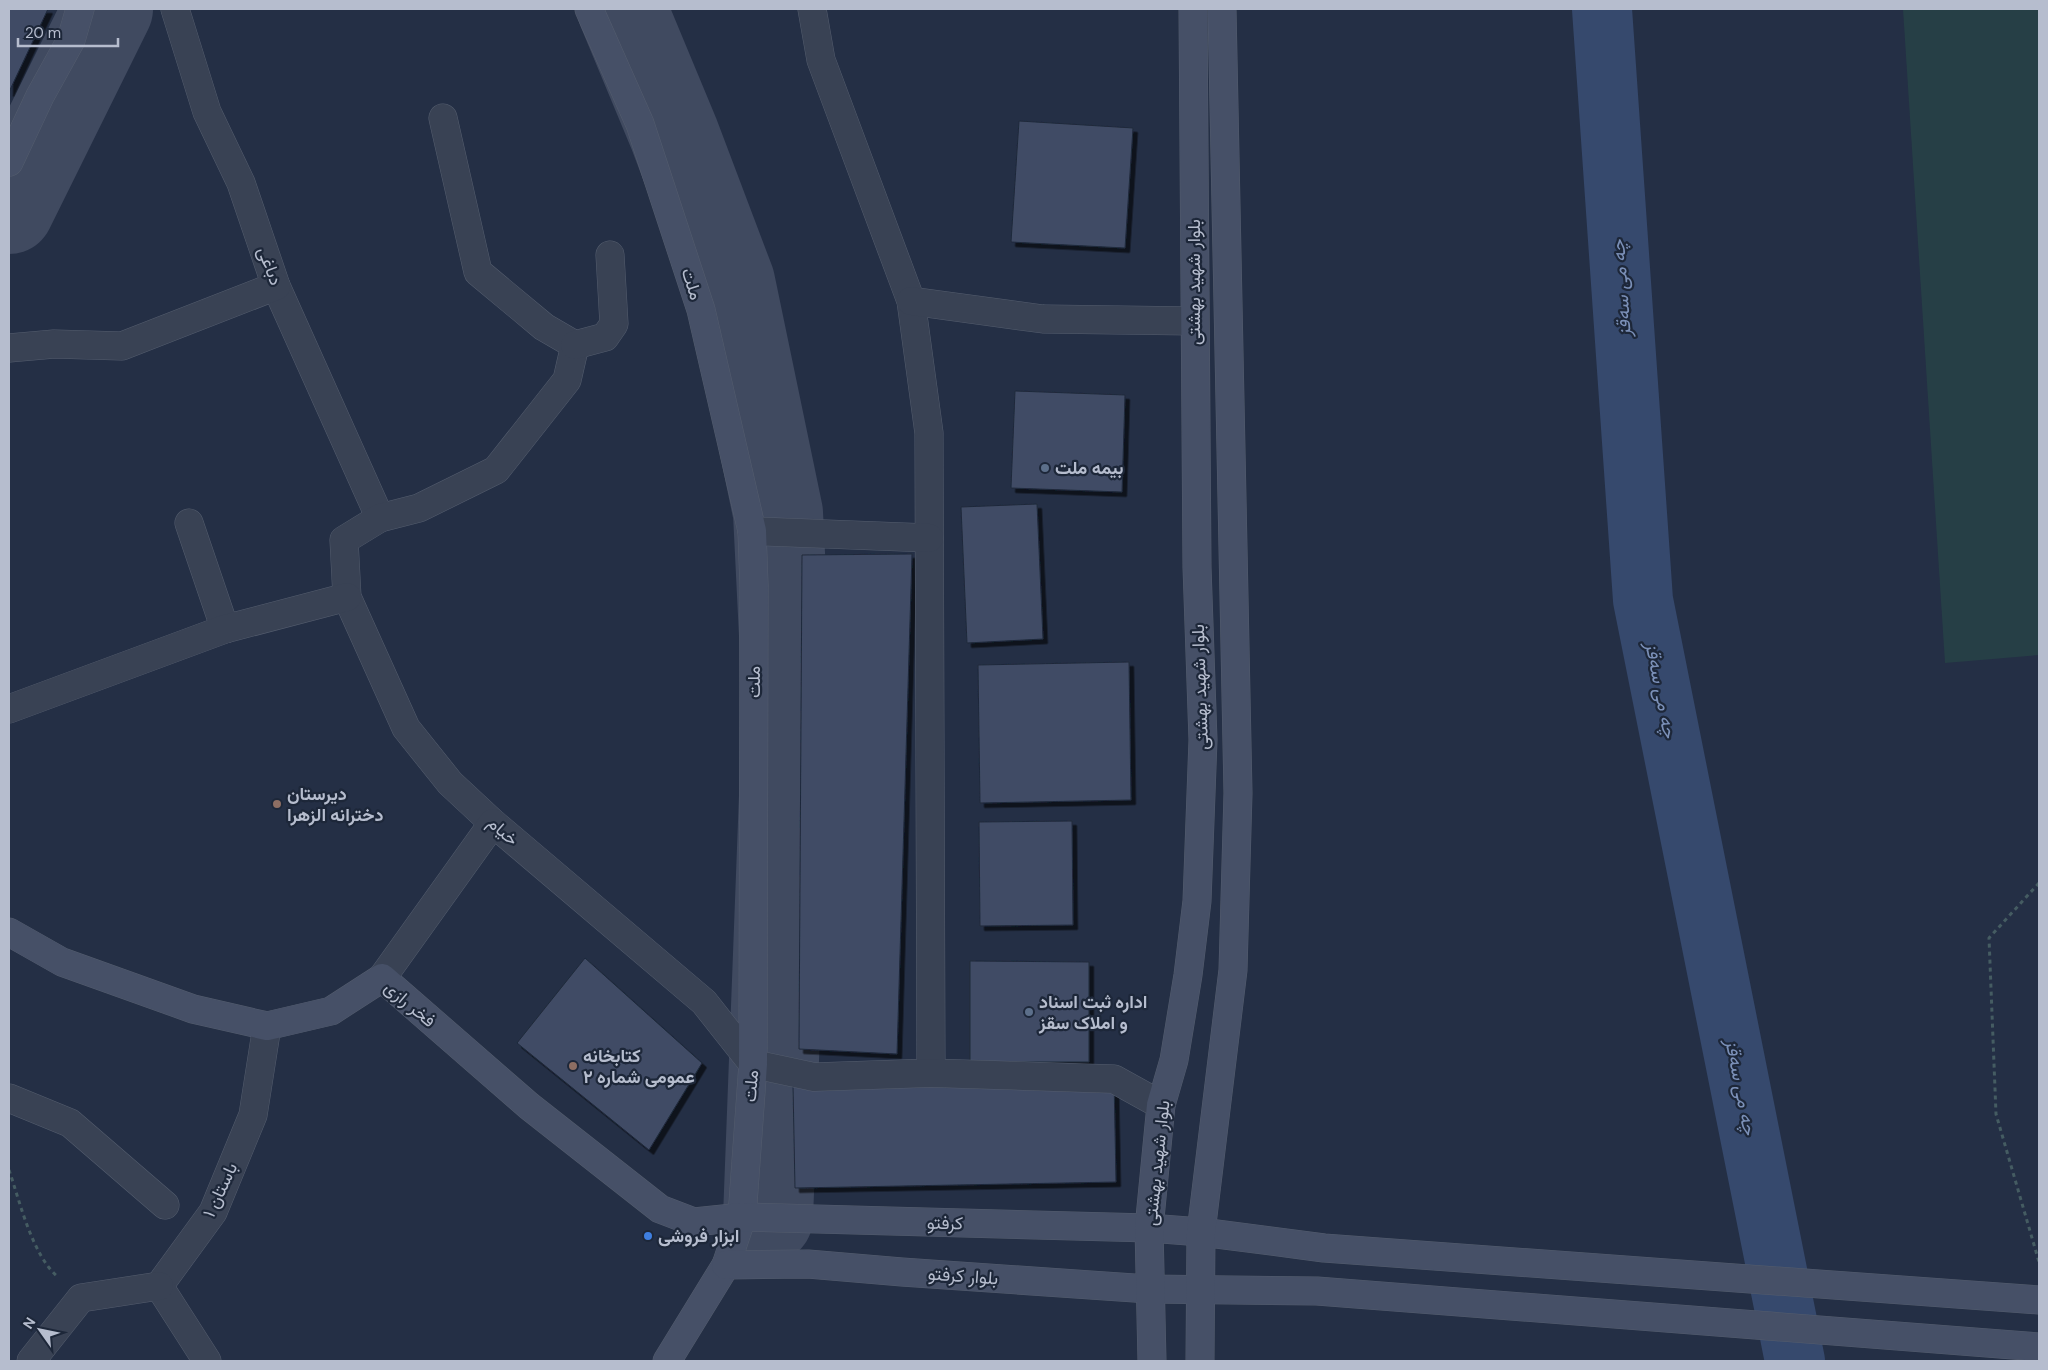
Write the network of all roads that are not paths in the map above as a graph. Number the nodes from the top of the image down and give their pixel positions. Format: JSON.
{"nodes":[{"id":1,"x":80,"y":9,"type":"edge"},
{"id":2,"x":175,"y":9,"type":"edge"},
{"id":3,"x":589,"y":9,"type":"edge"},
{"id":4,"x":812,"y":9,"type":"edge"},
{"id":5,"x":1194,"y":9,"type":"edge"},
{"id":6,"x":1222,"y":9,"type":"edge"},
{"id":7,"x":443,"y":118,"type":"dead end"},
{"id":8,"x":9,"y":162,"type":"edge"},
{"id":9,"x":610,"y":255,"type":"dead end"},
{"id":10,"x":276,"y":286,"type":"junction"},
{"id":11,"x":911,"y":301,"type":"junction"},
{"id":12,"x":1194,"y":321,"type":"junction"},
{"id":13,"x":575,"y":345,"type":"junction"},
{"id":14,"x":9,"y":348,"type":"edge"},
{"id":15,"x":380,"y":518,"type":"junction"},
{"id":16,"x":189,"y":523,"type":"dead end"},
{"id":17,"x":752,"y":530,"type":"junction"},
{"id":18,"x":929,"y":538,"type":"junction"},
{"id":19,"x":347,"y":596,"type":"junction"},
{"id":20,"x":225,"y":629,"type":"junction"},
{"id":21,"x":9,"y":710,"type":"edge"},
{"id":22,"x":493,"y":823,"type":"junction"},
{"id":23,"x":9,"y":932,"type":"edge"},
{"id":24,"x":382,"y":978,"type":"junction"},
{"id":25,"x":267,"y":1026,"type":"junction"},
{"id":26,"x":753,"y":1064,"type":"junction"},
{"id":27,"x":931,"y":1073,"type":"junction"},
{"id":28,"x":9,"y":1098,"type":"edge"},
{"id":29,"x":1161,"y":1104,"type":"junction"},
{"id":30,"x":165,"y":1205,"type":"dead end"},
{"id":31,"x":742,"y":1217,"type":"junction"},
{"id":32,"x":1149,"y":1228,"type":"junction"},
{"id":33,"x":1201,"y":1232,"type":"junction"},
{"id":34,"x":726,"y":1265,"type":"junction"},
{"id":35,"x":159,"y":1286,"type":"junction"},
{"id":36,"x":1149,"y":1289,"type":"junction"},
{"id":37,"x":1200,"y":1290,"type":"junction"},
{"id":38,"x":2039,"y":1300,"type":"edge"},
{"id":39,"x":2039,"y":1347,"type":"edge"},
{"id":40,"x":31,"y":1361,"type":"edge"},
{"id":41,"x":206,"y":1361,"type":"edge"},
{"id":42,"x":667,"y":1361,"type":"edge"},
{"id":43,"x":1152,"y":1361,"type":"edge"},
{"id":44,"x":1200,"y":1361,"type":"edge"}],
"edges":[{"from":1,"to":8,"type":"main road"},
{"from":2,"to":10,"type":"street","name":"دباغی"},
{"from":3,"to":17,"type":"main road","name":"ملت"},
{"from":4,"to":11,"type":"street"},
{"from":5,"to":12,"type":"main road","name":"بلوار شهید بهشتی"},
{"from":6,"to":33,"type":"main road","name":"بلوار شهید بهشتی"},
{"from":7,"to":13,"type":"street"},
{"from":9,"to":13,"type":"street"},
{"from":10,"to":14,"type":"street"},
{"from":10,"to":15,"type":"street","name":"دباغی"},
{"from":11,"to":12,"type":"street"},
{"from":11,"to":18,"type":"street"},
{"from":12,"to":29,"type":"main road","name":"بلوار شهید بهشتی"},
{"from":13,"to":15,"type":"street"},
{"from":15,"to":19,"type":"street","name":"خیام"},
{"from":16,"to":20,"type":"street"},
{"from":17,"to":18,"type":"street"},
{"from":17,"to":26,"type":"main road","name":"ملت"},
{"from":18,"to":27,"type":"street"},
{"from":19,"to":20,"type":"street"},
{"from":19,"to":22,"type":"street","name":"خیام"},
{"from":20,"to":21,"type":"street"},
{"from":22,"to":24,"type":"street"},
{"from":22,"to":26,"type":"street","name":"خیام"},
{"from":23,"to":25,"type":"main road","name":"فخر رازی"},
{"from":24,"to":25,"type":"main road","name":"فخر رازی"},
{"from":24,"to":31,"type":"main road","name":"فخر رازی"},
{"from":25,"to":35,"type":"street","name":"باستان ۱"},
{"from":26,"to":27,"type":"street"},
{"from":26,"to":31,"type":"main road","name":"ملت"},
{"from":27,"to":29,"type":"street"},
{"from":28,"to":30,"type":"street"},
{"from":29,"to":32,"type":"main road","name":"بلوار شهید بهشتی"},
{"from":31,"to":32,"type":"main road","name":"کرفتو"},
{"from":31,"to":34,"type":"main road","name":"ملت"},
{"from":32,"to":33,"type":"main road","name":"کرفتو"},
{"from":32,"to":36,"type":"main road","name":"بلوار شهید بهشتی"},
{"from":33,"to":37,"type":"main road","name":"بلوار شهید بهشتی"},
{"from":33,"to":38,"type":"main road","name":"کرفتو"},
{"from":34,"to":36,"type":"main road","name":"بلوار کرفتو"},
{"from":34,"to":42,"type":"main road","name":"ملت"},
{"from":35,"to":40,"type":"street"},
{"from":35,"to":41,"type":"street"},
{"from":36,"to":37,"type":"main road","name":"بلوار کرفتو"},
{"from":36,"to":43,"type":"main road","name":"بلوار شهید بهشتی"},
{"from":37,"to":39,"type":"main road","name":"بلوار کرفتو"},
{"from":37,"to":44,"type":"main road","name":"بلوار شهید بهشتی"}]}
